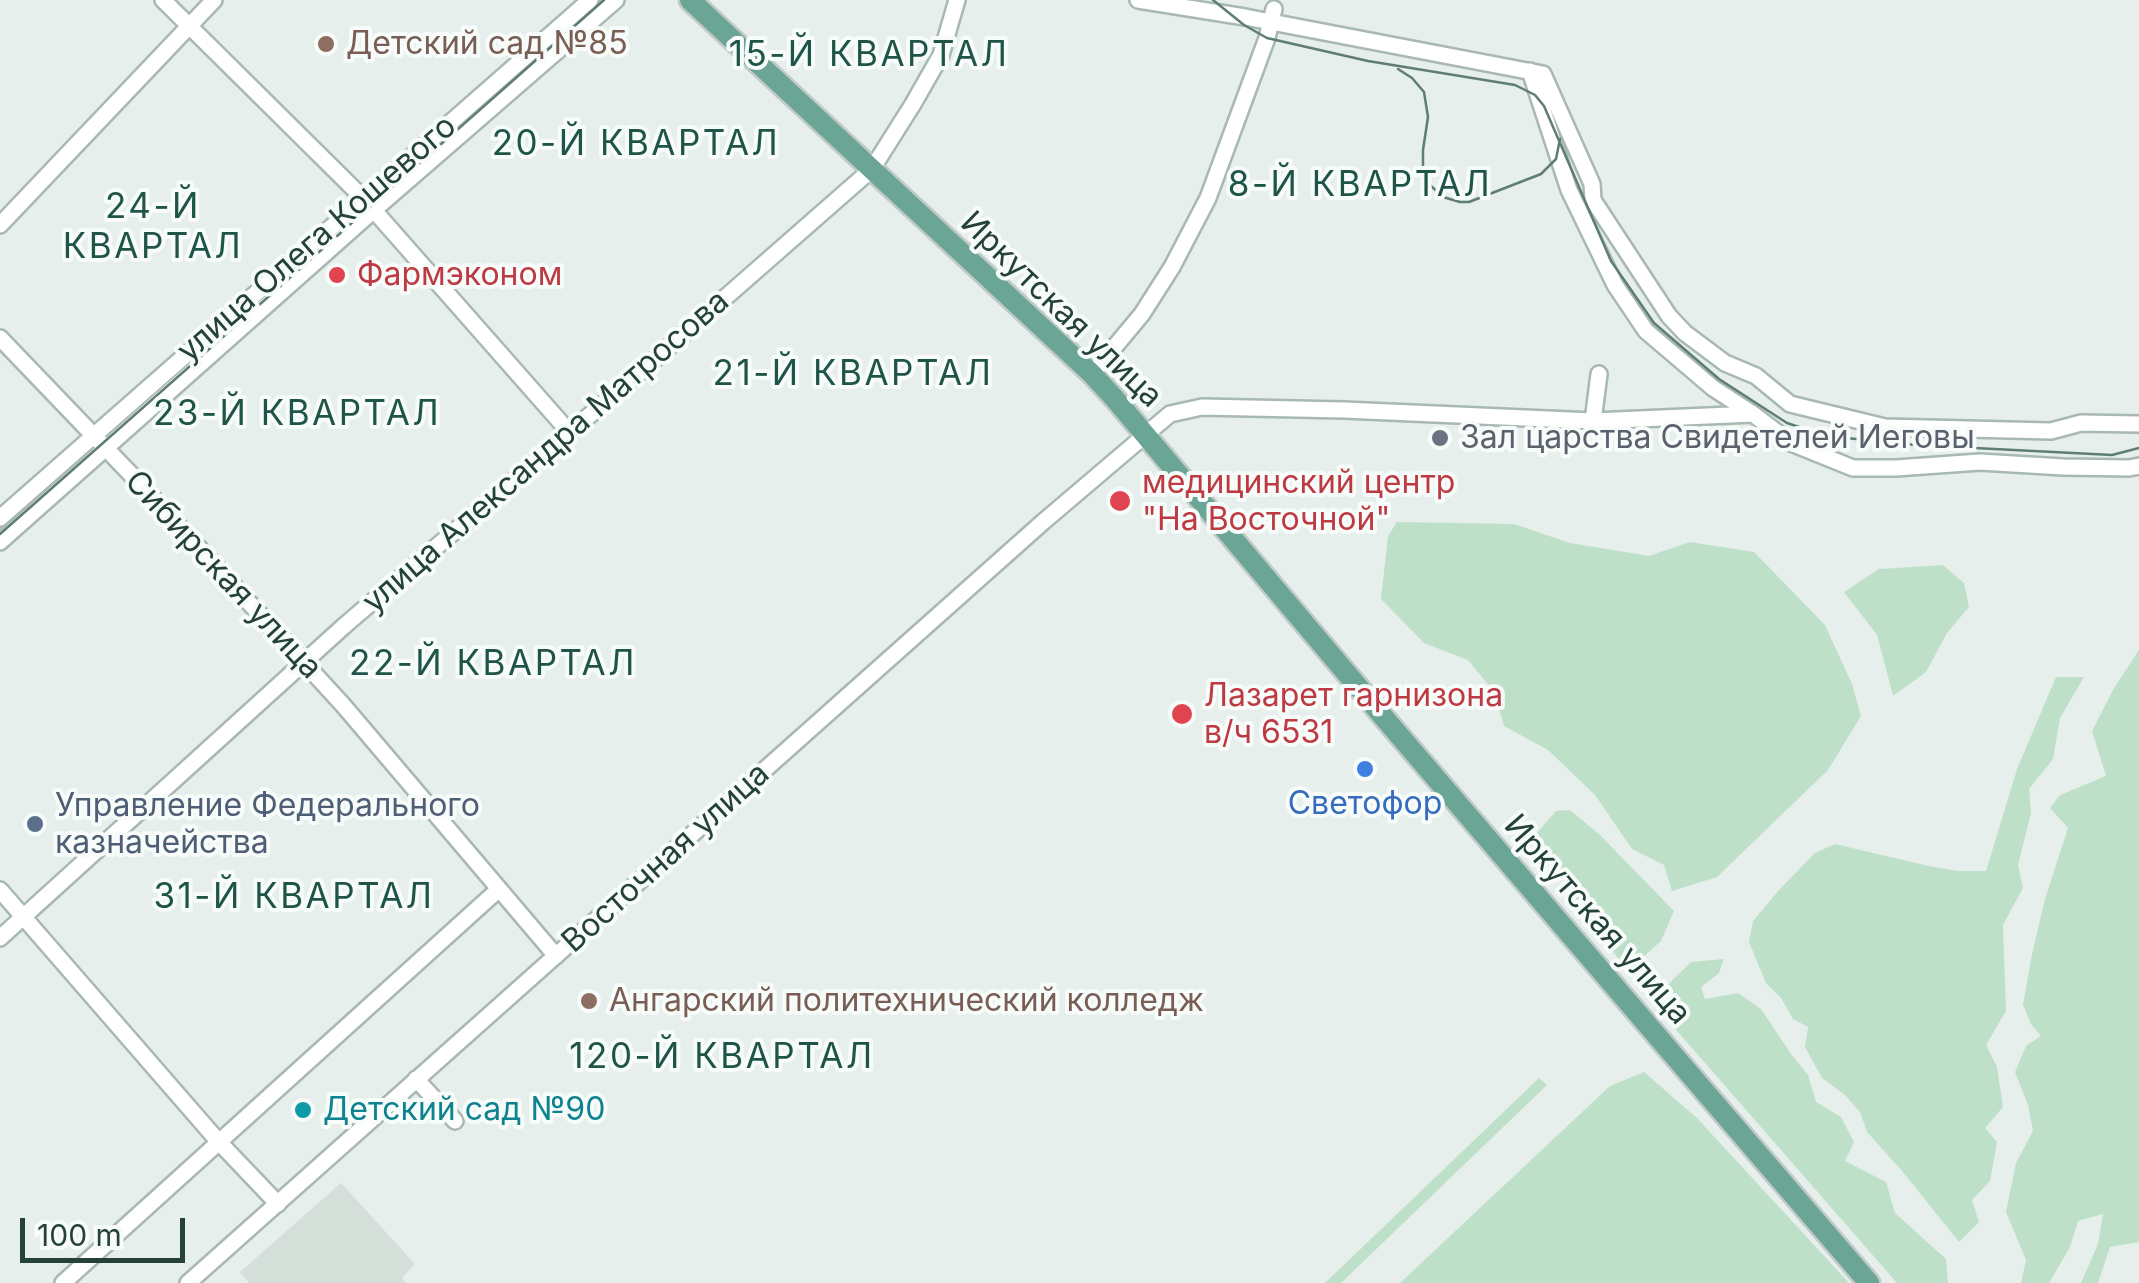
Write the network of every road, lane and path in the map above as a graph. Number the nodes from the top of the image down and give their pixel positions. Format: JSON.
{"nodes":[{"id":1,"x":162,"y":0,"type":"edge"},
{"id":2,"x":214,"y":0,"type":"edge"},
{"id":3,"x":590,"y":0,"type":"edge"},
{"id":4,"x":616,"y":0,"type":"edge"},
{"id":5,"x":690,"y":0,"type":"edge"},
{"id":6,"x":958,"y":0,"type":"edge"},
{"id":7,"x":1138,"y":0,"type":"edge"},
{"id":8,"x":1273,"y":16,"type":"junction"},
{"id":9,"x":190,"y":26,"type":"junction"},
{"id":10,"x":1537,"y":73,"type":"junction"},
{"id":11,"x":872,"y":169,"type":"junction"},
{"id":12,"x":369,"y":205,"type":"junction"},
{"id":13,"x":0,"y":225,"type":"edge"},
{"id":14,"x":0,"y":338,"type":"edge"},
{"id":15,"x":1092,"y":374,"type":"junction"},
{"id":16,"x":1599,"y":374,"type":"dead end"},
{"id":17,"x":1753,"y":414,"type":"junction"},
{"id":18,"x":1593,"y":421,"type":"junction"},
{"id":19,"x":2139,"y":424,"type":"edge"},
{"id":20,"x":570,"y":432,"type":"junction"},
{"id":21,"x":93,"y":434,"type":"junction"},
{"id":22,"x":1147,"y":435,"type":"junction"},
{"id":23,"x":107,"y":448,"type":"junction"},
{"id":24,"x":2139,"y":466,"type":"edge"},
{"id":25,"x":0,"y":518,"type":"edge"},
{"id":26,"x":0,"y":542,"type":"edge"},
{"id":27,"x":304,"y":662,"type":"junction"},
{"id":28,"x":500,"y":889,"type":"junction"},
{"id":29,"x":0,"y":890,"type":"edge"},
{"id":30,"x":23,"y":918,"type":"junction"},
{"id":31,"x":0,"y":938,"type":"edge"},
{"id":32,"x":556,"y":956,"type":"junction"},
{"id":33,"x":416,"y":1079,"type":"junction"},
{"id":34,"x":456,"y":1120,"type":"dead end"},
{"id":35,"x":218,"y":1141,"type":"junction"},
{"id":36,"x":278,"y":1204,"type":"junction"},
{"id":37,"x":63,"y":1283,"type":"edge"},
{"id":38,"x":188,"y":1283,"type":"edge"},
{"id":39,"x":1869,"y":1283,"type":"edge"}],
"edges":[{"from":1,"to":9,"type":"street"},
{"from":2,"to":9,"type":"street"},
{"from":3,"to":12,"type":"street","name":"улица Олега Кошевого"},
{"from":4,"to":12,"type":"street","name":"улица Олега Кошевого"},
{"from":5,"to":11,"type":"main road","name":"Иркутская улица"},
{"from":6,"to":11,"type":"street","name":"улица Александра Матросова"},
{"from":7,"to":8,"type":"street"},
{"from":8,"to":10,"type":"street"},
{"from":8,"to":15,"type":"street"},
{"from":9,"to":12,"type":"street"},
{"from":9,"to":13,"type":"street"},
{"from":10,"to":17,"type":"street"},
{"from":10,"to":19,"type":"street"},
{"from":11,"to":15,"type":"main road","name":"Иркутская улица"},
{"from":11,"to":20,"type":"street","name":"улица Александра Матросова"},
{"from":12,"to":20,"type":"street"},
{"from":12,"to":21,"type":"street","name":"улица Олега Кошевого"},
{"from":12,"to":23,"type":"street","name":"улица Олега Кошевого"},
{"from":14,"to":21,"type":"street","name":"Сибирская улица"},
{"from":15,"to":22,"type":"main road","name":"Иркутская улица"},
{"from":16,"to":18,"type":"street"},
{"from":17,"to":18,"type":"street","name":"Восточная улица"},
{"from":17,"to":24,"type":"street"},
{"from":18,"to":22,"type":"street","name":"Восточная улица"},
{"from":20,"to":27,"type":"street","name":"улица Александра Матросова"},
{"from":21,"to":23,"type":"street","name":"Сибирская улица"},
{"from":21,"to":25,"type":"street","name":"улица Олега Кошевого"},
{"from":22,"to":32,"type":"street","name":"Восточная улица"},
{"from":22,"to":39,"type":"main road","name":"Иркутская улица"},
{"from":23,"to":26,"type":"street","name":"улица Олега Кошевого"},
{"from":23,"to":27,"type":"street","name":"Сибирская улица"},
{"from":27,"to":28,"type":"street","name":"Сибирская улица"},
{"from":27,"to":30,"type":"street","name":"улица Александра Матросова"},
{"from":28,"to":32,"type":"street","name":"Сибирская улица"},
{"from":28,"to":35,"type":"street"},
{"from":29,"to":30,"type":"street"},
{"from":30,"to":31,"type":"street","name":"улица Александра Матросова"},
{"from":30,"to":35,"type":"street"},
{"from":32,"to":33,"type":"street","name":"Восточная улица"},
{"from":33,"to":34,"type":"street"},
{"from":33,"to":36,"type":"street","name":"Восточная улица"},
{"from":35,"to":36,"type":"street"},
{"from":35,"to":37,"type":"street"},
{"from":36,"to":38,"type":"street","name":"Восточная улица"}]}
